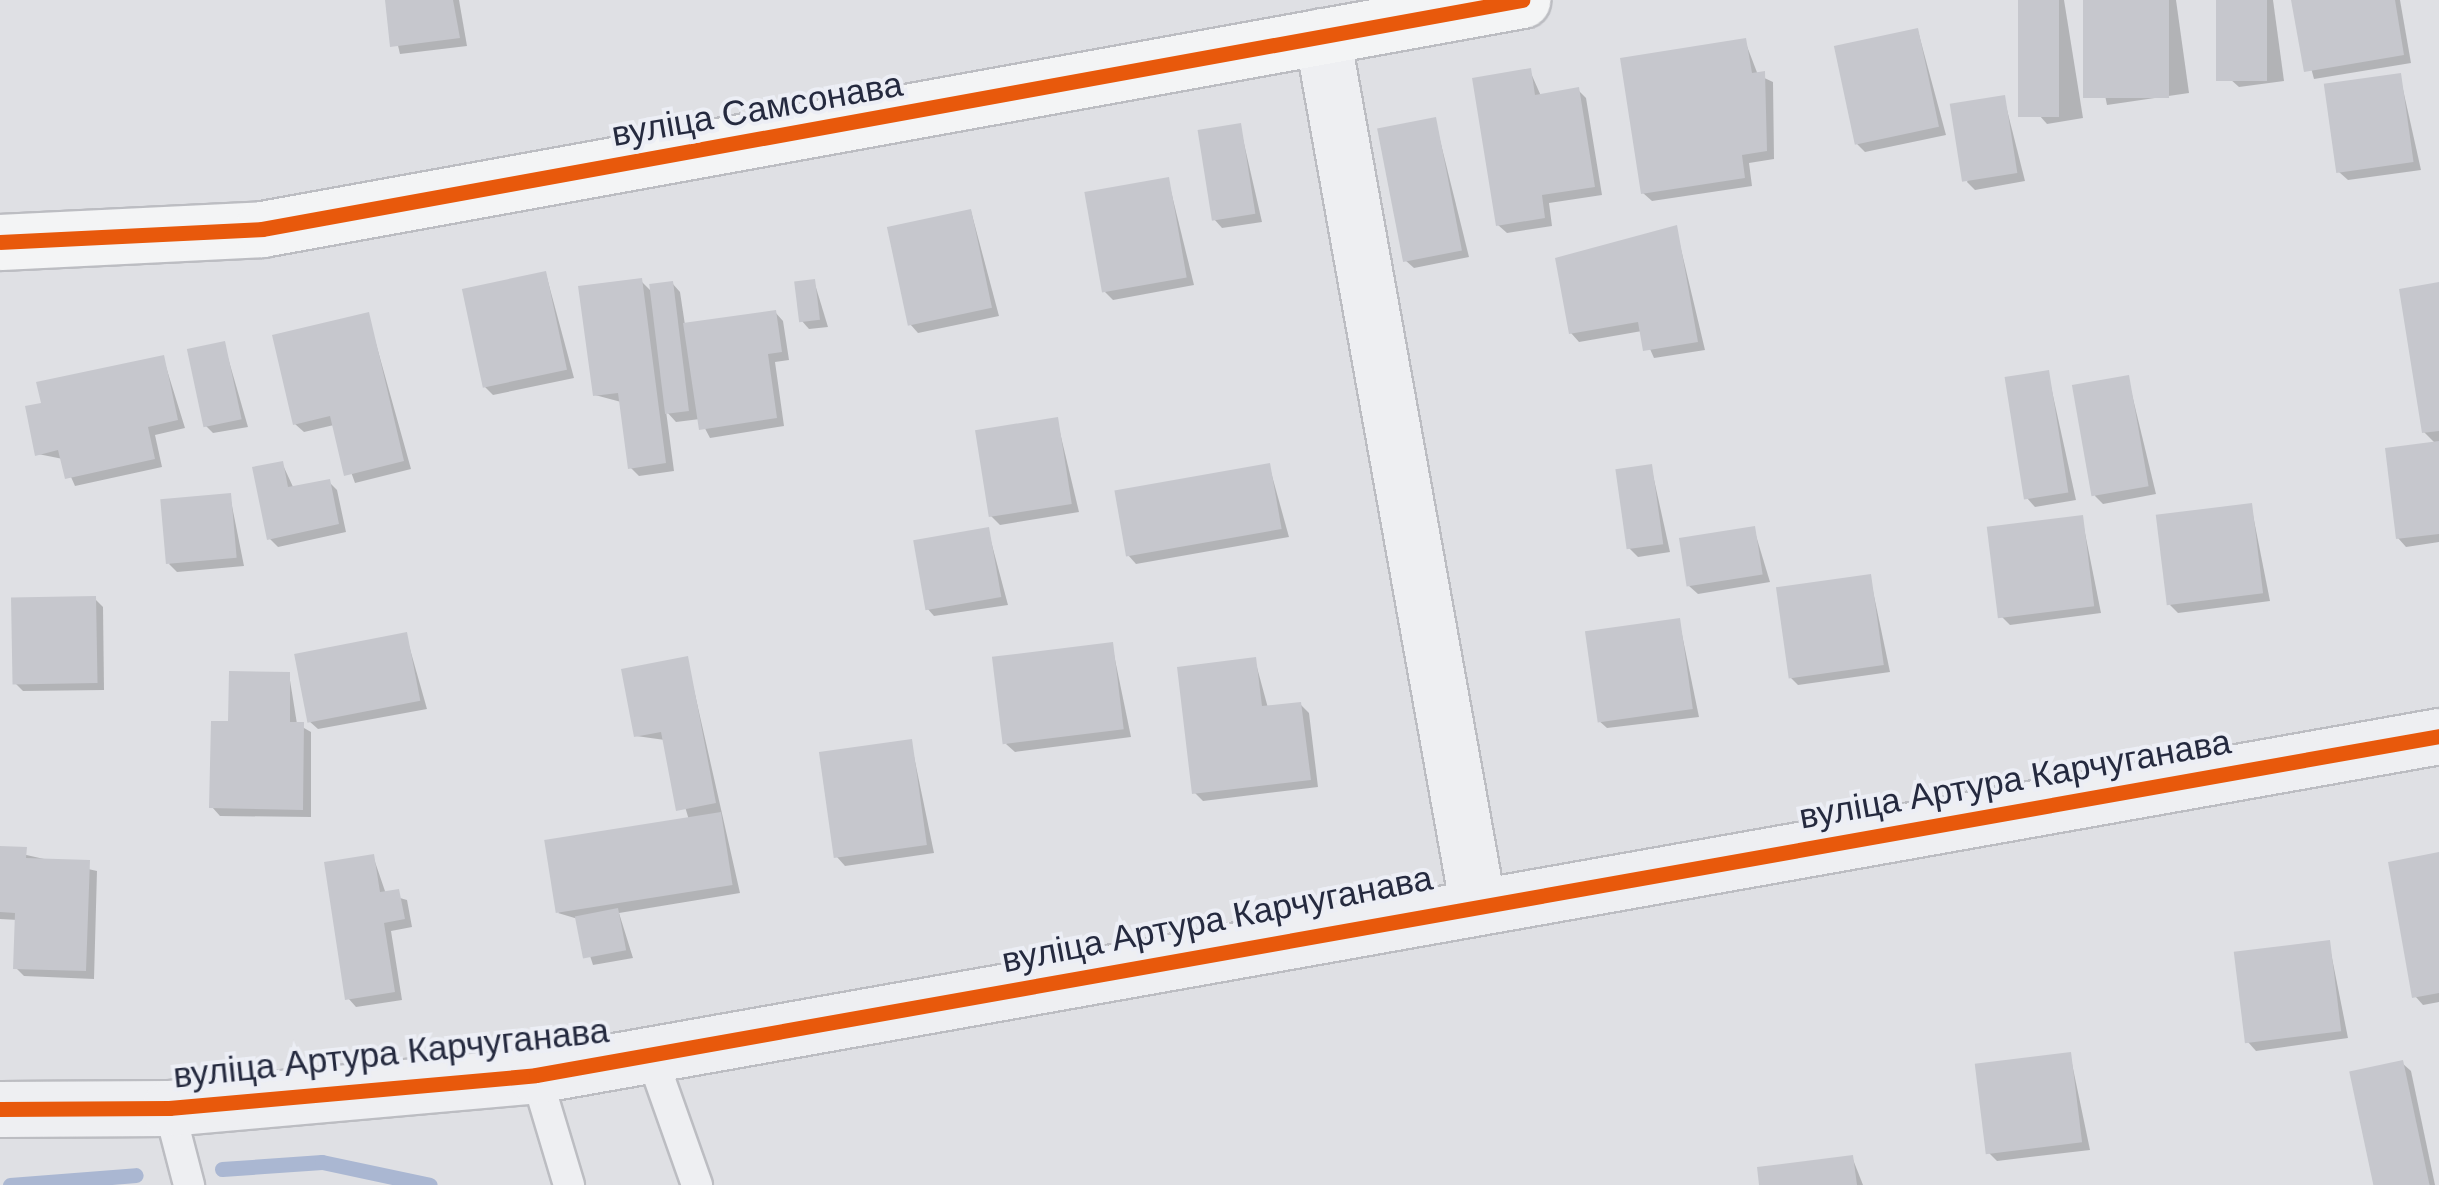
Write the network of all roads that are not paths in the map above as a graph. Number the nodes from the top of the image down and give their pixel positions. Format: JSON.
{"nodes":[{"id":1,"x":1522,"y":0,"type":"edge"},
{"id":2,"x":1322,"y":36,"type":"junction"},
{"id":3,"x":0,"y":242,"type":"edge"},
{"id":4,"x":2439,"y":736,"type":"edge"},
{"id":5,"x":1477,"y":902,"type":"junction"},
{"id":6,"x":651,"y":1055,"type":"junction"},
{"id":7,"x":536,"y":1076,"type":"junction"},
{"id":8,"x":168,"y":1108,"type":"junction"},
{"id":9,"x":0,"y":1109,"type":"edge"},
{"id":10,"x":189,"y":1185,"type":"edge"},
{"id":11,"x":569,"y":1185,"type":"edge"},
{"id":12,"x":697,"y":1185,"type":"edge"}],
"edges":[{"from":1,"to":2,"type":"street","name":"вуліца Самсонава"},
{"from":2,"to":3,"type":"street","name":"вуліца Самсонава"},
{"from":2,"to":5,"type":"street"},
{"from":4,"to":5,"type":"street","name":"вуліца Артура Карчуганава"},
{"from":5,"to":6,"type":"street","name":"вуліца Артура Карчуганава"},
{"from":6,"to":7,"type":"street","name":"вуліца Артура Карчуганава"},
{"from":6,"to":12,"type":"lane"},
{"from":7,"to":8,"type":"street","name":"вуліца Артура Карчуганава"},
{"from":7,"to":11,"type":"lane"},
{"from":8,"to":9,"type":"street","name":"вуліца Артура Карчуганава"},
{"from":8,"to":10,"type":"lane"}]}
